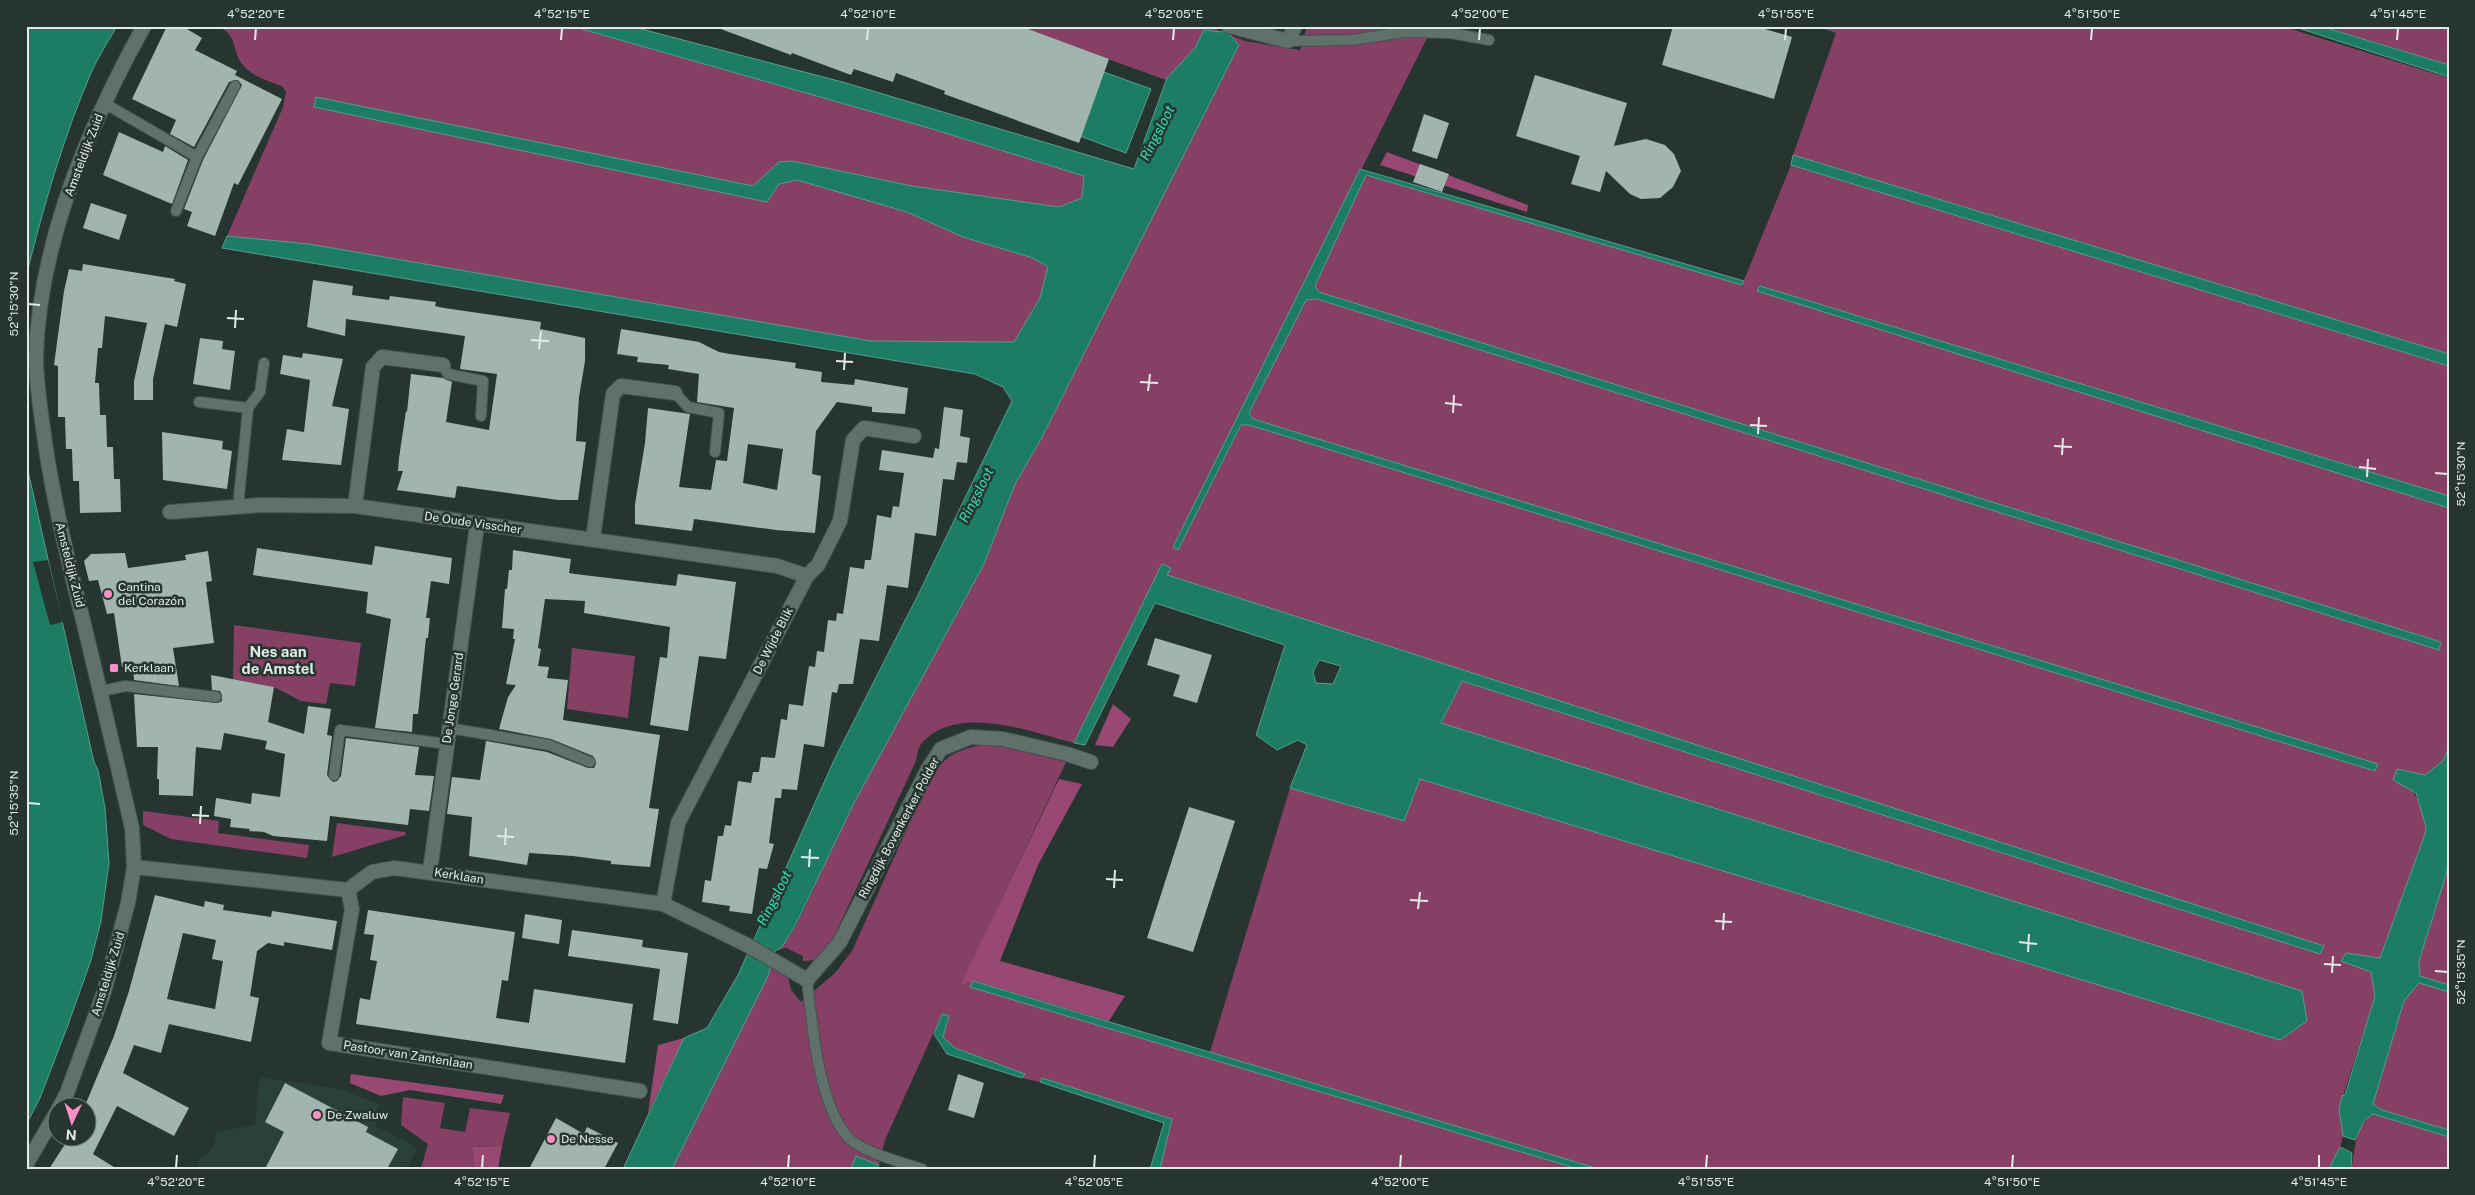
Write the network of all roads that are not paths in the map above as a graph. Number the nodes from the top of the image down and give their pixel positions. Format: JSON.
{"nodes":[{"id":1,"x":144,"y":26,"type":"edge"},
{"id":2,"x":1295,"y":26,"type":"edge"},
{"id":3,"x":1232,"y":27,"type":"edge"},
{"id":4,"x":1489,"y":40,"type":"dead end"},
{"id":5,"x":1288,"y":41,"type":"junction"},
{"id":6,"x":235,"y":86,"type":"dead end"},
{"id":7,"x":104,"y":103,"type":"junction"},
{"id":8,"x":197,"y":157,"type":"junction"},
{"id":9,"x":176,"y":211,"type":"dead end"},
{"id":10,"x":264,"y":363,"type":"dead end"},
{"id":11,"x":443,"y":365,"type":"joint"},
{"id":12,"x":675,"y":393,"type":"joint"},
{"id":13,"x":199,"y":402,"type":"dead end"},
{"id":14,"x":248,"y":408,"type":"junction"},
{"id":15,"x":481,"y":416,"type":"dead end"},
{"id":16,"x":914,"y":436,"type":"dead end"},
{"id":17,"x":715,"y":452,"type":"dead end"},
{"id":18,"x":354,"y":506,"type":"junction"},
{"id":19,"x":238,"y":507,"type":"junction"},
{"id":20,"x":170,"y":512,"type":"dead end"},
{"id":21,"x":477,"y":525,"type":"junction"},
{"id":22,"x":593,"y":538,"type":"junction"},
{"id":23,"x":807,"y":576,"type":"junction"},
{"id":24,"x":101,"y":691,"type":"junction"},
{"id":25,"x":216,"y":697,"type":"dead end"},
{"id":26,"x":449,"y":728,"type":"junction"},
{"id":27,"x":447,"y":744,"type":"junction"},
{"id":28,"x":590,"y":762,"type":"dead end"},
{"id":29,"x":1091,"y":762,"type":"dead end"},
{"id":30,"x":334,"y":775,"type":"dead end"},
{"id":31,"x":134,"y":867,"type":"junction"},
{"id":32,"x":430,"y":871,"type":"junction"},
{"id":33,"x":348,"y":890,"type":"junction"},
{"id":34,"x":663,"y":904,"type":"junction"},
{"id":35,"x":807,"y":980,"type":"junction"},
{"id":36,"x":640,"y":1091,"type":"dead end"},
{"id":37,"x":64,"y":1098,"type":"edge"},
{"id":38,"x":48,"y":1126,"type":"edge"},
{"id":39,"x":26,"y":1165,"type":"edge"},
{"id":40,"x":922,"y":1169,"type":"edge"}],
"edges":[{"from":1,"to":7,"type":"street","name":"Amsteldijk Zuid"},
{"from":2,"to":5,"type":"street"},
{"from":3,"to":5,"type":"street"},
{"from":4,"to":5,"type":"lane"},
{"from":6,"to":8,"type":"lane"},
{"from":7,"to":8,"type":"lane"},
{"from":7,"to":24,"type":"street","name":"Amsteldijk Zuid"},
{"from":8,"to":9,"type":"lane"},
{"from":10,"to":14,"type":"lane"},
{"from":11,"to":15,"type":"lane"},
{"from":11,"to":18,"type":"street"},
{"from":12,"to":17,"type":"lane"},
{"from":12,"to":22,"type":"street"},
{"from":13,"to":14,"type":"lane"},
{"from":14,"to":19,"type":"lane"},
{"from":16,"to":23,"type":"street","name":"De Wijde Blik"},
{"from":18,"to":19,"type":"street","name":"De Oude Visscher"},
{"from":18,"to":21,"type":"street","name":"De Oude Visscher"},
{"from":19,"to":20,"type":"street","name":"De Oude Visscher"},
{"from":21,"to":22,"type":"street","name":"De Oude Visscher"},
{"from":21,"to":26,"type":"street","name":"De Jonge Gerard"},
{"from":22,"to":23,"type":"street","name":"De Oude Visscher"},
{"from":23,"to":34,"type":"street","name":"De Wijde Blik"},
{"from":24,"to":25,"type":"lane"},
{"from":24,"to":31,"type":"street","name":"Amsteldijk Zuid"},
{"from":26,"to":27,"type":"street","name":"De Jonge Gerard"},
{"from":26,"to":28,"type":"lane"},
{"from":27,"to":30,"type":"lane"},
{"from":27,"to":32,"type":"street","name":"De Jonge Gerard"},
{"from":29,"to":35,"type":"street","name":"Ringdijk Bovenkerker Polder"},
{"from":31,"to":33,"type":"street"},
{"from":31,"to":37,"type":"street","name":"Amsteldijk Zuid"},
{"from":32,"to":33,"type":"street","name":"Kerklaan"},
{"from":32,"to":34,"type":"street","name":"Kerklaan"},
{"from":33,"to":36,"type":"street","name":"Pastoor van Zantenlaan"},
{"from":34,"to":35,"type":"street","name":"Kerklaan"},
{"from":35,"to":40,"type":"lane"},
{"from":38,"to":39,"type":"street","name":"Amsteldijk Zuid"}]}
